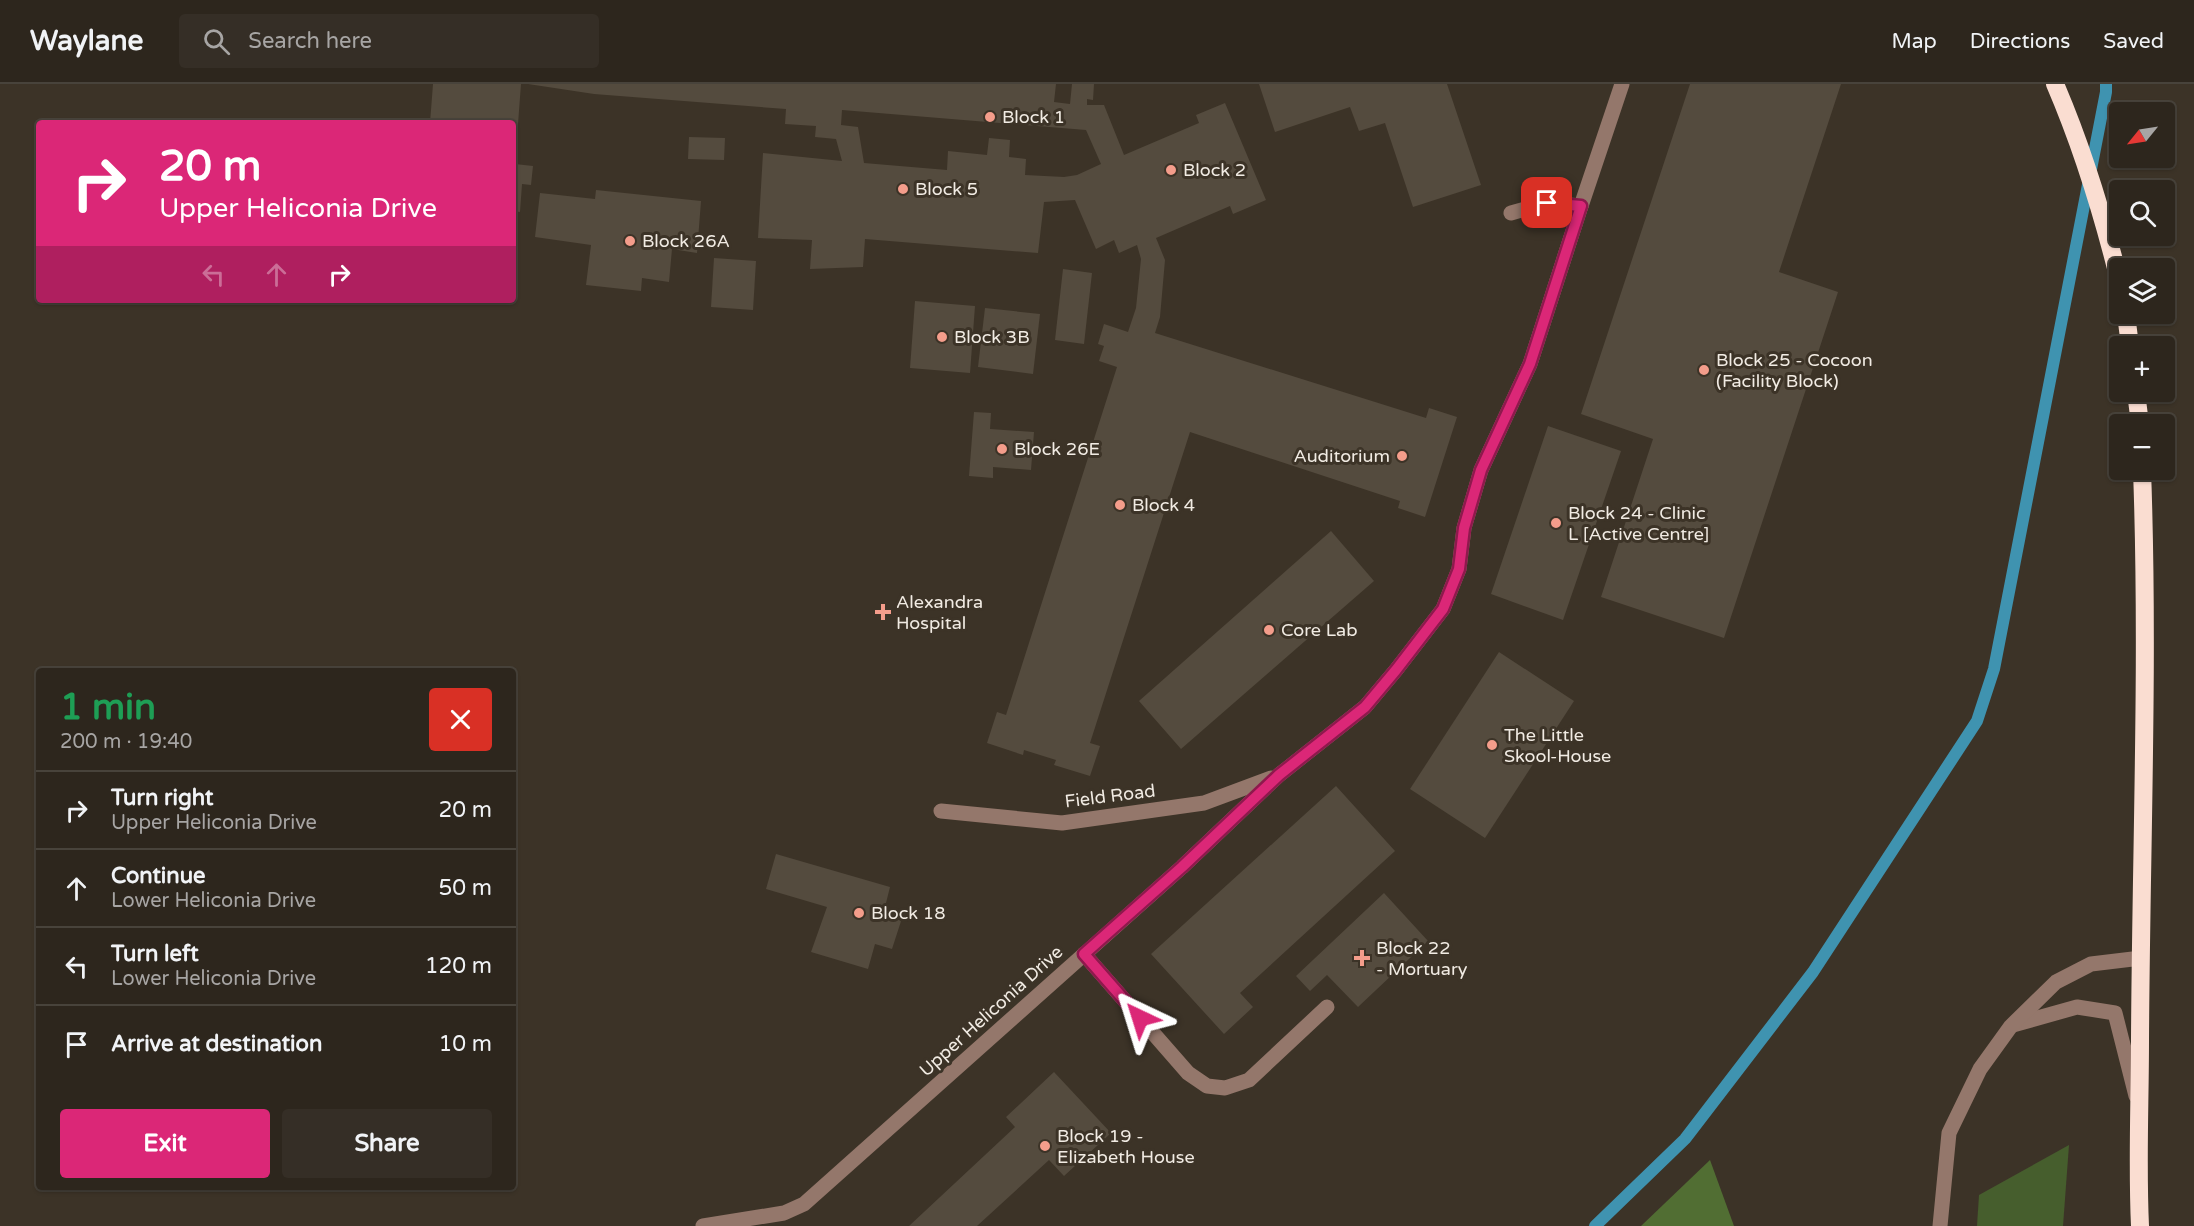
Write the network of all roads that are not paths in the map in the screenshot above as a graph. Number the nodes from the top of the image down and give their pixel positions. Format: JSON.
{"nodes":[{"id":1,"x":1622,"y":84,"type":"edge"},
{"id":2,"x":2055,"y":84,"type":"edge"},
{"id":3,"x":1581,"y":206,"type":"junction"},
{"id":4,"x":1511,"y":213,"type":"dead end"},
{"id":5,"x":2113,"y":258,"type":"edge"},
{"id":6,"x":2142,"y":480,"type":"edge"},
{"id":7,"x":1279,"y":775,"type":"junction"},
{"id":8,"x":941,"y":811,"type":"dead end"},
{"id":9,"x":1084,"y":954,"type":"junction"},
{"id":10,"x":2140,"y":958,"type":"junction"},
{"id":11,"x":1327,"y":1007,"type":"dead end"},
{"id":12,"x":2011,"y":1026,"type":"junction"},
{"id":13,"x":2140,"y":1111,"type":"junction"},
{"id":14,"x":703,"y":1226,"type":"edge"},
{"id":15,"x":1940,"y":1226,"type":"edge"},
{"id":16,"x":2140,"y":1226,"type":"edge"}],
"edges":[{"from":1,"to":3,"type":"street"},
{"from":2,"to":5,"type":"highway"},
{"from":3,"to":4,"type":"street"},
{"from":3,"to":7,"type":"street"},
{"from":6,"to":10,"type":"highway"},
{"from":7,"to":8,"type":"street","name":"Field Road"},
{"from":7,"to":9,"type":"street","name":"Upper Heliconia Drive"},
{"from":9,"to":11,"type":"street"},
{"from":9,"to":14,"type":"street","name":"Upper Heliconia Drive"},
{"from":10,"to":12,"type":"street"},
{"from":10,"to":13,"type":"highway"},
{"from":12,"to":13,"type":"street"},
{"from":12,"to":15,"type":"street"},
{"from":13,"to":16,"type":"highway"}]}
